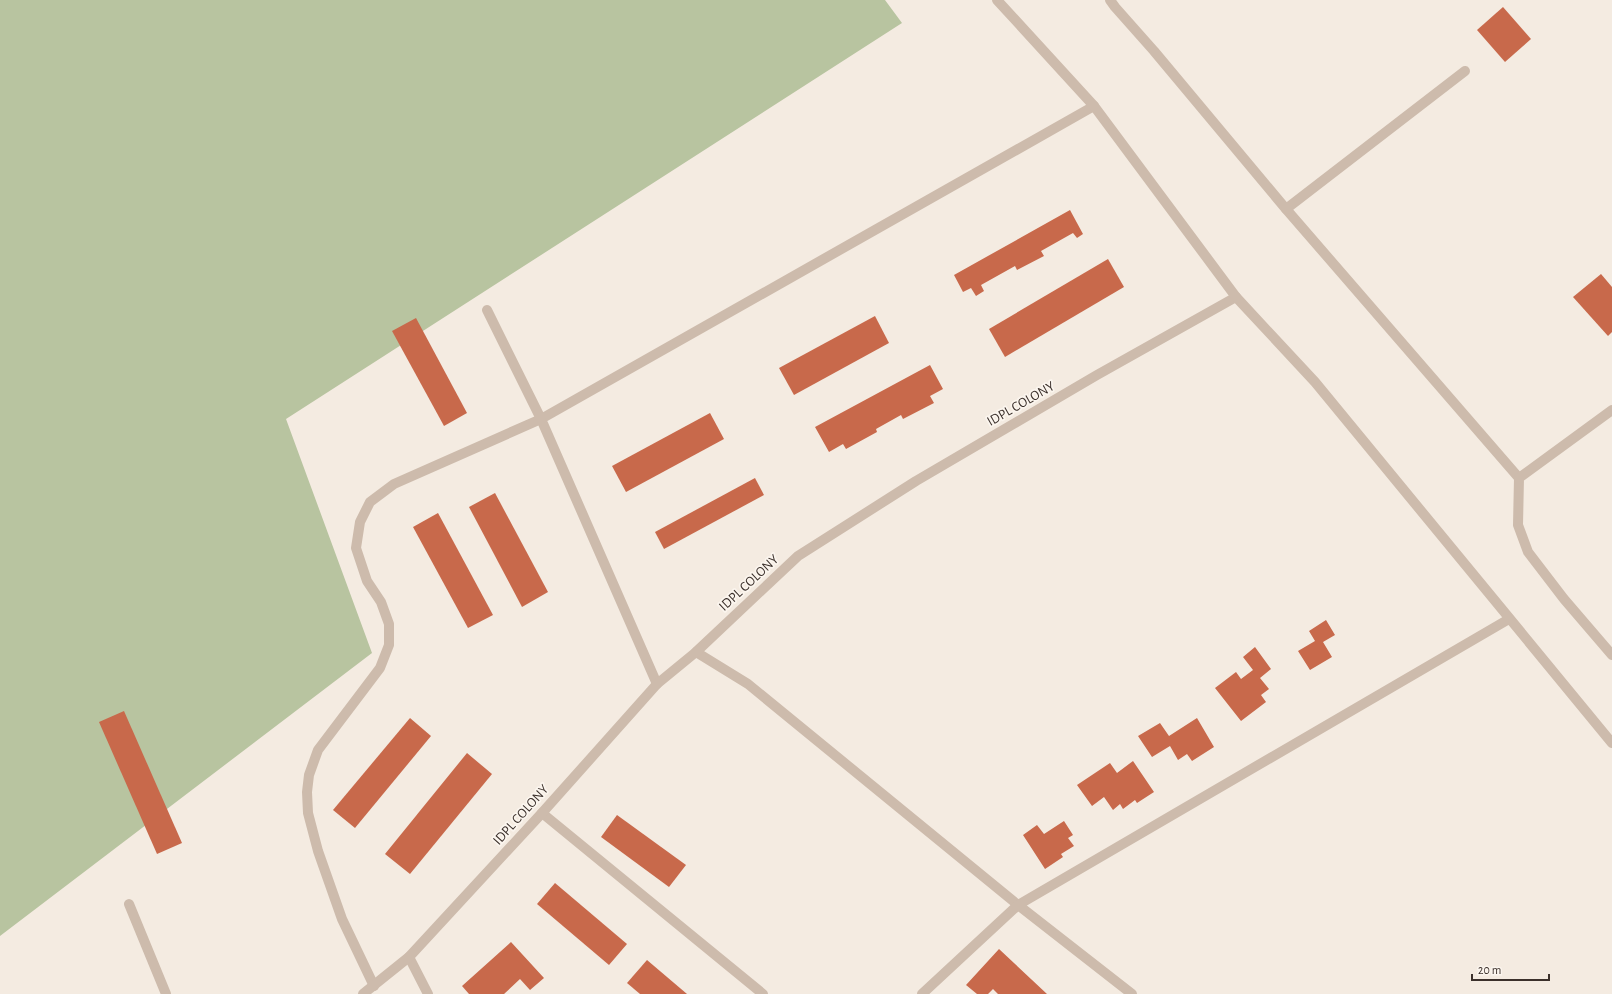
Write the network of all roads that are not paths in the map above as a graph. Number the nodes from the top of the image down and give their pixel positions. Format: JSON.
{"nodes":[{"id":1,"x":997,"y":0,"type":"edge"},
{"id":2,"x":1110,"y":0,"type":"edge"},
{"id":3,"x":1466,"y":71,"type":"dead end"},
{"id":4,"x":1094,"y":106,"type":"junction"},
{"id":5,"x":1286,"y":209,"type":"junction"},
{"id":6,"x":1236,"y":297,"type":"junction"},
{"id":7,"x":487,"y":310,"type":"dead end"},
{"id":8,"x":1612,"y":410,"type":"edge"},
{"id":9,"x":541,"y":419,"type":"junction"},
{"id":10,"x":1519,"y":478,"type":"junction"},
{"id":11,"x":1509,"y":619,"type":"junction"},
{"id":12,"x":696,"y":652,"type":"junction"},
{"id":13,"x":1612,"y":655,"type":"edge"},
{"id":14,"x":657,"y":684,"type":"junction"},
{"id":15,"x":1612,"y":743,"type":"edge"},
{"id":16,"x":542,"y":813,"type":"junction"},
{"id":17,"x":129,"y":904,"type":"dead end"},
{"id":18,"x":1018,"y":905,"type":"junction"},
{"id":19,"x":409,"y":957,"type":"junction"},
{"id":20,"x":374,"y":986,"type":"junction"},
{"id":21,"x":166,"y":994,"type":"edge"},
{"id":22,"x":363,"y":994,"type":"edge"},
{"id":23,"x":428,"y":994,"type":"edge"},
{"id":24,"x":763,"y":994,"type":"edge"},
{"id":25,"x":922,"y":994,"type":"edge"},
{"id":26,"x":1132,"y":994,"type":"edge"}],
"edges":[{"from":1,"to":4,"type":"street"},
{"from":2,"to":5,"type":"street"},
{"from":3,"to":5,"type":"street"},
{"from":4,"to":6,"type":"street"},
{"from":4,"to":9,"type":"street"},
{"from":5,"to":10,"type":"street"},
{"from":6,"to":11,"type":"street"},
{"from":6,"to":12,"type":"street","name":"IDPL COLONY"},
{"from":7,"to":9,"type":"street"},
{"from":8,"to":10,"type":"street"},
{"from":9,"to":14,"type":"street"},
{"from":9,"to":20,"type":"street"},
{"from":10,"to":13,"type":"street"},
{"from":11,"to":15,"type":"street"},
{"from":11,"to":18,"type":"street"},
{"from":12,"to":14,"type":"street","name":"IDPL COLONY"},
{"from":12,"to":18,"type":"street"},
{"from":14,"to":16,"type":"street","name":"IDPL COLONY"},
{"from":16,"to":19,"type":"street","name":"IDPL COLONY"},
{"from":16,"to":24,"type":"street"},
{"from":17,"to":21,"type":"street"},
{"from":18,"to":25,"type":"street"},
{"from":18,"to":26,"type":"street"},
{"from":19,"to":20,"type":"street","name":"IDPL COLONY"},
{"from":19,"to":23,"type":"street"},
{"from":20,"to":22,"type":"street","name":"IDPL COLONY"}]}
